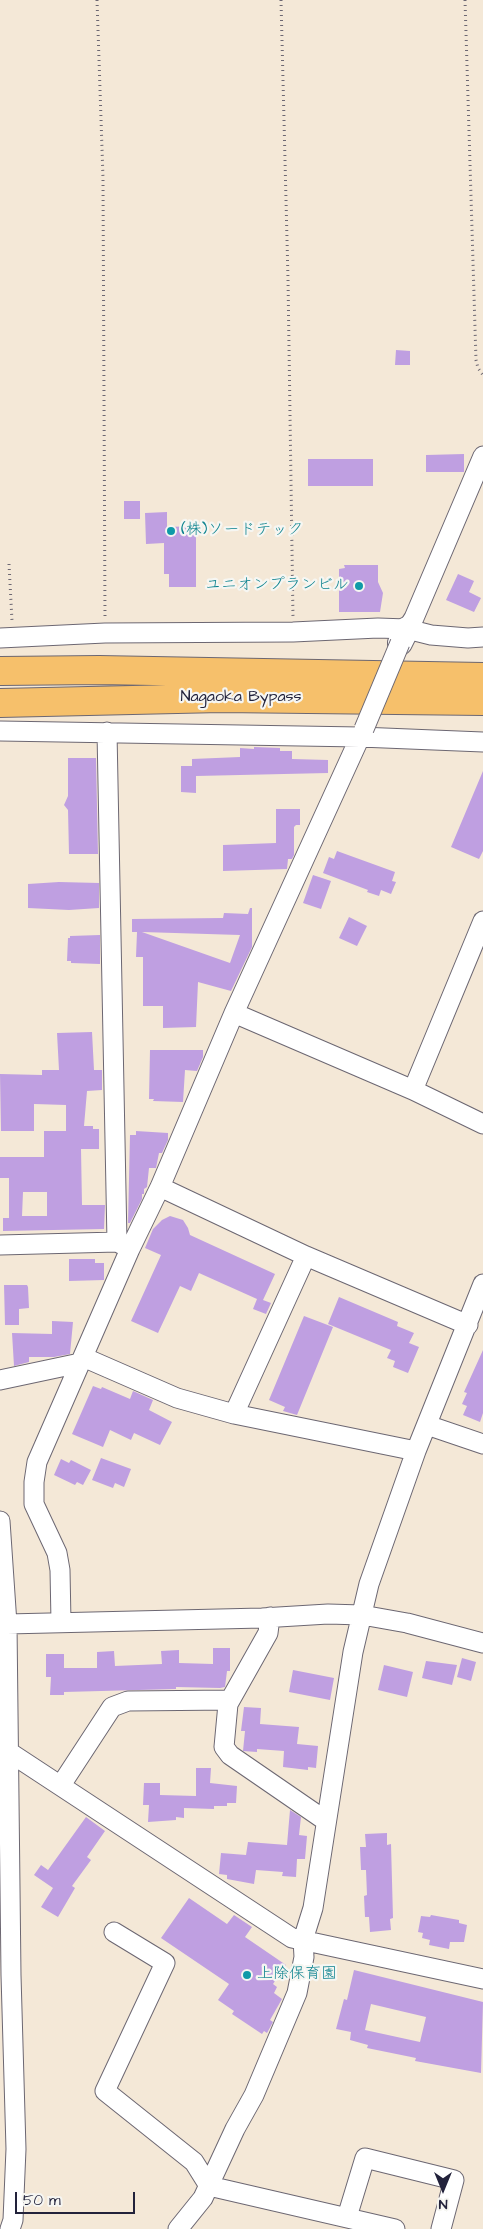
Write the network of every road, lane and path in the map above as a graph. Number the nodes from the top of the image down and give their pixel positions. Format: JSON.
{"nodes":[{"id":1,"x":97,"y":0,"type":"edge"},
{"id":2,"x":280,"y":0,"type":"edge"},
{"id":3,"x":465,"y":0,"type":"edge"},
{"id":4,"x":483,"y":375,"type":"edge"},
{"id":5,"x":483,"y":456,"type":"edge"},
{"id":6,"x":10,"y":564,"type":"dead end"},
{"id":7,"x":293,"y":632,"type":"junction"},
{"id":8,"x":105,"y":633,"type":"junction"},
{"id":9,"x":404,"y":636,"type":"junction"},
{"id":10,"x":6,"y":637,"type":"edge"},
{"id":11,"x":483,"y":637,"type":"edge"},
{"id":12,"x":0,"y":671,"type":"edge"},
{"id":13,"x":483,"y":677,"type":"edge"},
{"id":14,"x":483,"y":701,"type":"edge"},
{"id":15,"x":0,"y":703,"type":"edge"},
{"id":16,"x":0,"y":731,"type":"edge"},
{"id":17,"x":106,"y":732,"type":"junction"},
{"id":18,"x":362,"y":733,"type":"junction"},
{"id":19,"x":483,"y":742,"type":"edge"},
{"id":20,"x":483,"y":922,"type":"edge"},
{"id":21,"x":234,"y":1013,"type":"junction"},
{"id":22,"x":413,"y":1090,"type":"junction"},
{"id":23,"x":483,"y":1124,"type":"edge"},
{"id":24,"x":160,"y":1187,"type":"junction"},
{"id":25,"x":0,"y":1245,"type":"edge"},
{"id":26,"x":124,"y":1246,"type":"junction"},
{"id":27,"x":306,"y":1256,"type":"junction"},
{"id":28,"x":483,"y":1284,"type":"edge"},
{"id":29,"x":468,"y":1325,"type":"junction"},
{"id":30,"x":81,"y":1360,"type":"junction"},
{"id":31,"x":0,"y":1380,"type":"edge"},
{"id":32,"x":234,"y":1414,"type":"junction"},
{"id":33,"x":427,"y":1425,"type":"junction"},
{"id":34,"x":483,"y":1444,"type":"edge"},
{"id":35,"x":416,"y":1451,"type":"junction"},
{"id":36,"x":0,"y":1521,"type":"edge"},
{"id":37,"x":2,"y":1577,"type":"edge"},
{"id":38,"x":362,"y":1615,"type":"junction"},
{"id":39,"x":270,"y":1617,"type":"junction"},
{"id":40,"x":60,"y":1622,"type":"junction"},
{"id":41,"x":7,"y":1624,"type":"junction"},
{"id":42,"x":483,"y":1643,"type":"edge"},
{"id":43,"x":230,"y":1700,"type":"junction"},
{"id":44,"x":6,"y":1742,"type":"edge"},
{"id":45,"x":60,"y":1785,"type":"junction"},
{"id":46,"x":326,"y":1821,"type":"junction"},
{"id":47,"x":114,"y":1932,"type":"dead end"},
{"id":48,"x":303,"y":1940,"type":"junction"},
{"id":49,"x":483,"y":1979,"type":"edge"},
{"id":50,"x":209,"y":2186,"type":"junction"},
{"id":51,"x":347,"y":2217,"type":"junction"},
{"id":52,"x":10,"y":2229,"type":"edge"},
{"id":53,"x":178,"y":2229,"type":"edge"},
{"id":54,"x":395,"y":2229,"type":"edge"},
{"id":55,"x":441,"y":2229,"type":"edge"}],
"edges":[{"from":1,"to":8,"type":"path"},
{"from":2,"to":7,"type":"path"},
{"from":3,"to":4,"type":"path"},
{"from":5,"to":9,"type":"street"},
{"from":6,"to":10,"type":"path"},
{"from":7,"to":8,"type":"street"},
{"from":7,"to":9,"type":"street"},
{"from":8,"to":10,"type":"street"},
{"from":9,"to":11,"type":"street"},
{"from":9,"to":18,"type":"street","bridge":true},
{"from":12,"to":13,"type":"highway","name":"Nagaoka Bypass"},
{"from":14,"to":15,"type":"highway","name":"Nagaoka Bypass"},
{"from":16,"to":17,"type":"street"},
{"from":17,"to":18,"type":"street"},
{"from":17,"to":26,"type":"street"},
{"from":18,"to":19,"type":"street"},
{"from":18,"to":21,"type":"street"},
{"from":20,"to":22,"type":"street"},
{"from":21,"to":22,"type":"street"},
{"from":21,"to":24,"type":"street"},
{"from":22,"to":23,"type":"street"},
{"from":24,"to":26,"type":"street"},
{"from":24,"to":27,"type":"street"},
{"from":25,"to":26,"type":"street"},
{"from":26,"to":30,"type":"street"},
{"from":27,"to":29,"type":"street"},
{"from":27,"to":32,"type":"street"},
{"from":28,"to":29,"type":"street"},
{"from":29,"to":33,"type":"street"},
{"from":30,"to":31,"type":"street"},
{"from":30,"to":32,"type":"street"},
{"from":30,"to":40,"type":"street"},
{"from":32,"to":35,"type":"street"},
{"from":33,"to":34,"type":"street"},
{"from":33,"to":35,"type":"street"},
{"from":35,"to":38,"type":"street"},
{"from":36,"to":37,"type":"street"},
{"from":37,"to":41,"type":"street"},
{"from":38,"to":39,"type":"street"},
{"from":38,"to":42,"type":"street"},
{"from":38,"to":46,"type":"street"},
{"from":39,"to":40,"type":"street"},
{"from":39,"to":43,"type":"street"},
{"from":40,"to":41,"type":"street"},
{"from":41,"to":44,"type":"street"},
{"from":43,"to":45,"type":"street"},
{"from":43,"to":46,"type":"street"},
{"from":44,"to":45,"type":"street"},
{"from":44,"to":52,"type":"street"},
{"from":45,"to":48,"type":"street"},
{"from":46,"to":48,"type":"street"},
{"from":47,"to":50,"type":"street"},
{"from":48,"to":49,"type":"street"},
{"from":48,"to":50,"type":"street"},
{"from":50,"to":51,"type":"street"},
{"from":50,"to":53,"type":"street"},
{"from":51,"to":54,"type":"street"},
{"from":51,"to":55,"type":"street"}]}
